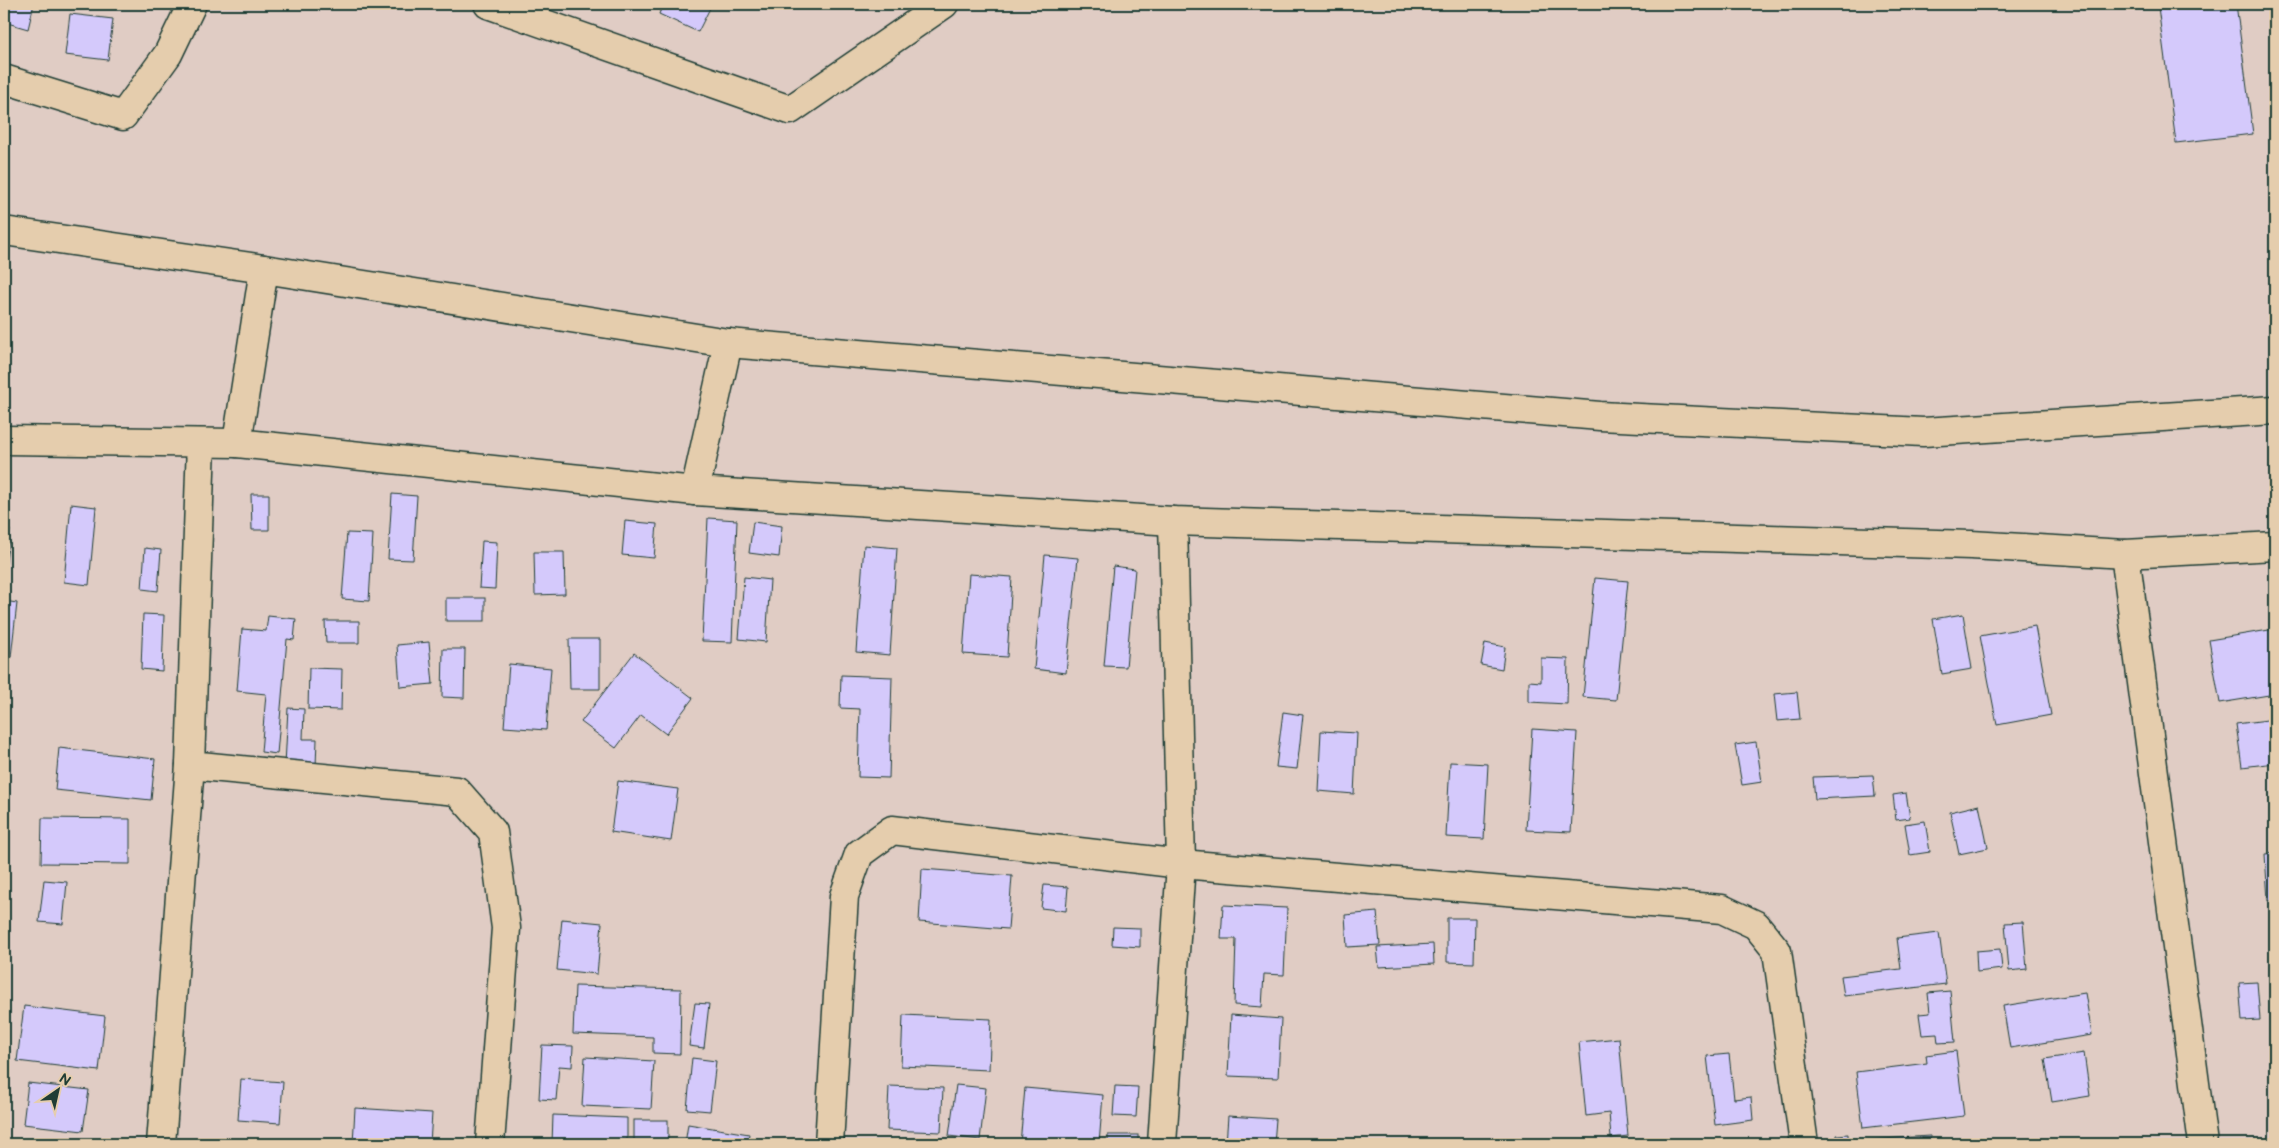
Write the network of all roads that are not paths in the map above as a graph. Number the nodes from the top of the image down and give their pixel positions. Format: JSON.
{"nodes":[{"id":1,"x":192,"y":4,"type":"edge"},
{"id":2,"x":488,"y":4,"type":"edge"},
{"id":3,"x":944,"y":4,"type":"edge"},
{"id":4,"x":4,"y":79,"type":"edge"},
{"id":5,"x":4,"y":231,"type":"edge"},
{"id":6,"x":264,"y":269,"type":"junction"},
{"id":7,"x":728,"y":343,"type":"junction"},
{"id":8,"x":2275,"y":410,"type":"edge"},
{"id":9,"x":4,"y":440,"type":"edge"},
{"id":10,"x":200,"y":443,"type":"junction"},
{"id":11,"x":237,"y":443,"type":"junction"},
{"id":12,"x":696,"y":491,"type":"junction"},
{"id":13,"x":1173,"y":522,"type":"junction"},
{"id":14,"x":2275,"y":546,"type":"edge"},
{"id":15,"x":2125,"y":554,"type":"junction"},
{"id":16,"x":190,"y":765,"type":"junction"},
{"id":17,"x":1182,"y":864,"type":"junction"},
{"id":18,"x":161,"y":1144,"type":"edge"},
{"id":19,"x":490,"y":1144,"type":"edge"},
{"id":20,"x":829,"y":1144,"type":"edge"},
{"id":21,"x":1162,"y":1144,"type":"edge"},
{"id":22,"x":1804,"y":1144,"type":"edge"},
{"id":23,"x":2203,"y":1144,"type":"edge"}],
"edges":[{"from":1,"to":4,"type":"street"},
{"from":2,"to":3,"type":"street"},
{"from":5,"to":6,"type":"street"},
{"from":6,"to":7,"type":"street"},
{"from":6,"to":11,"type":"street"},
{"from":7,"to":8,"type":"street"},
{"from":7,"to":12,"type":"street"},
{"from":9,"to":10,"type":"street"},
{"from":10,"to":11,"type":"street"},
{"from":10,"to":16,"type":"street"},
{"from":11,"to":12,"type":"street"},
{"from":12,"to":13,"type":"street"},
{"from":13,"to":15,"type":"street"},
{"from":13,"to":17,"type":"street"},
{"from":14,"to":15,"type":"street"},
{"from":15,"to":23,"type":"street"},
{"from":16,"to":18,"type":"street"},
{"from":16,"to":19,"type":"street"},
{"from":17,"to":20,"type":"street"},
{"from":17,"to":21,"type":"street"},
{"from":17,"to":22,"type":"street"}]}
